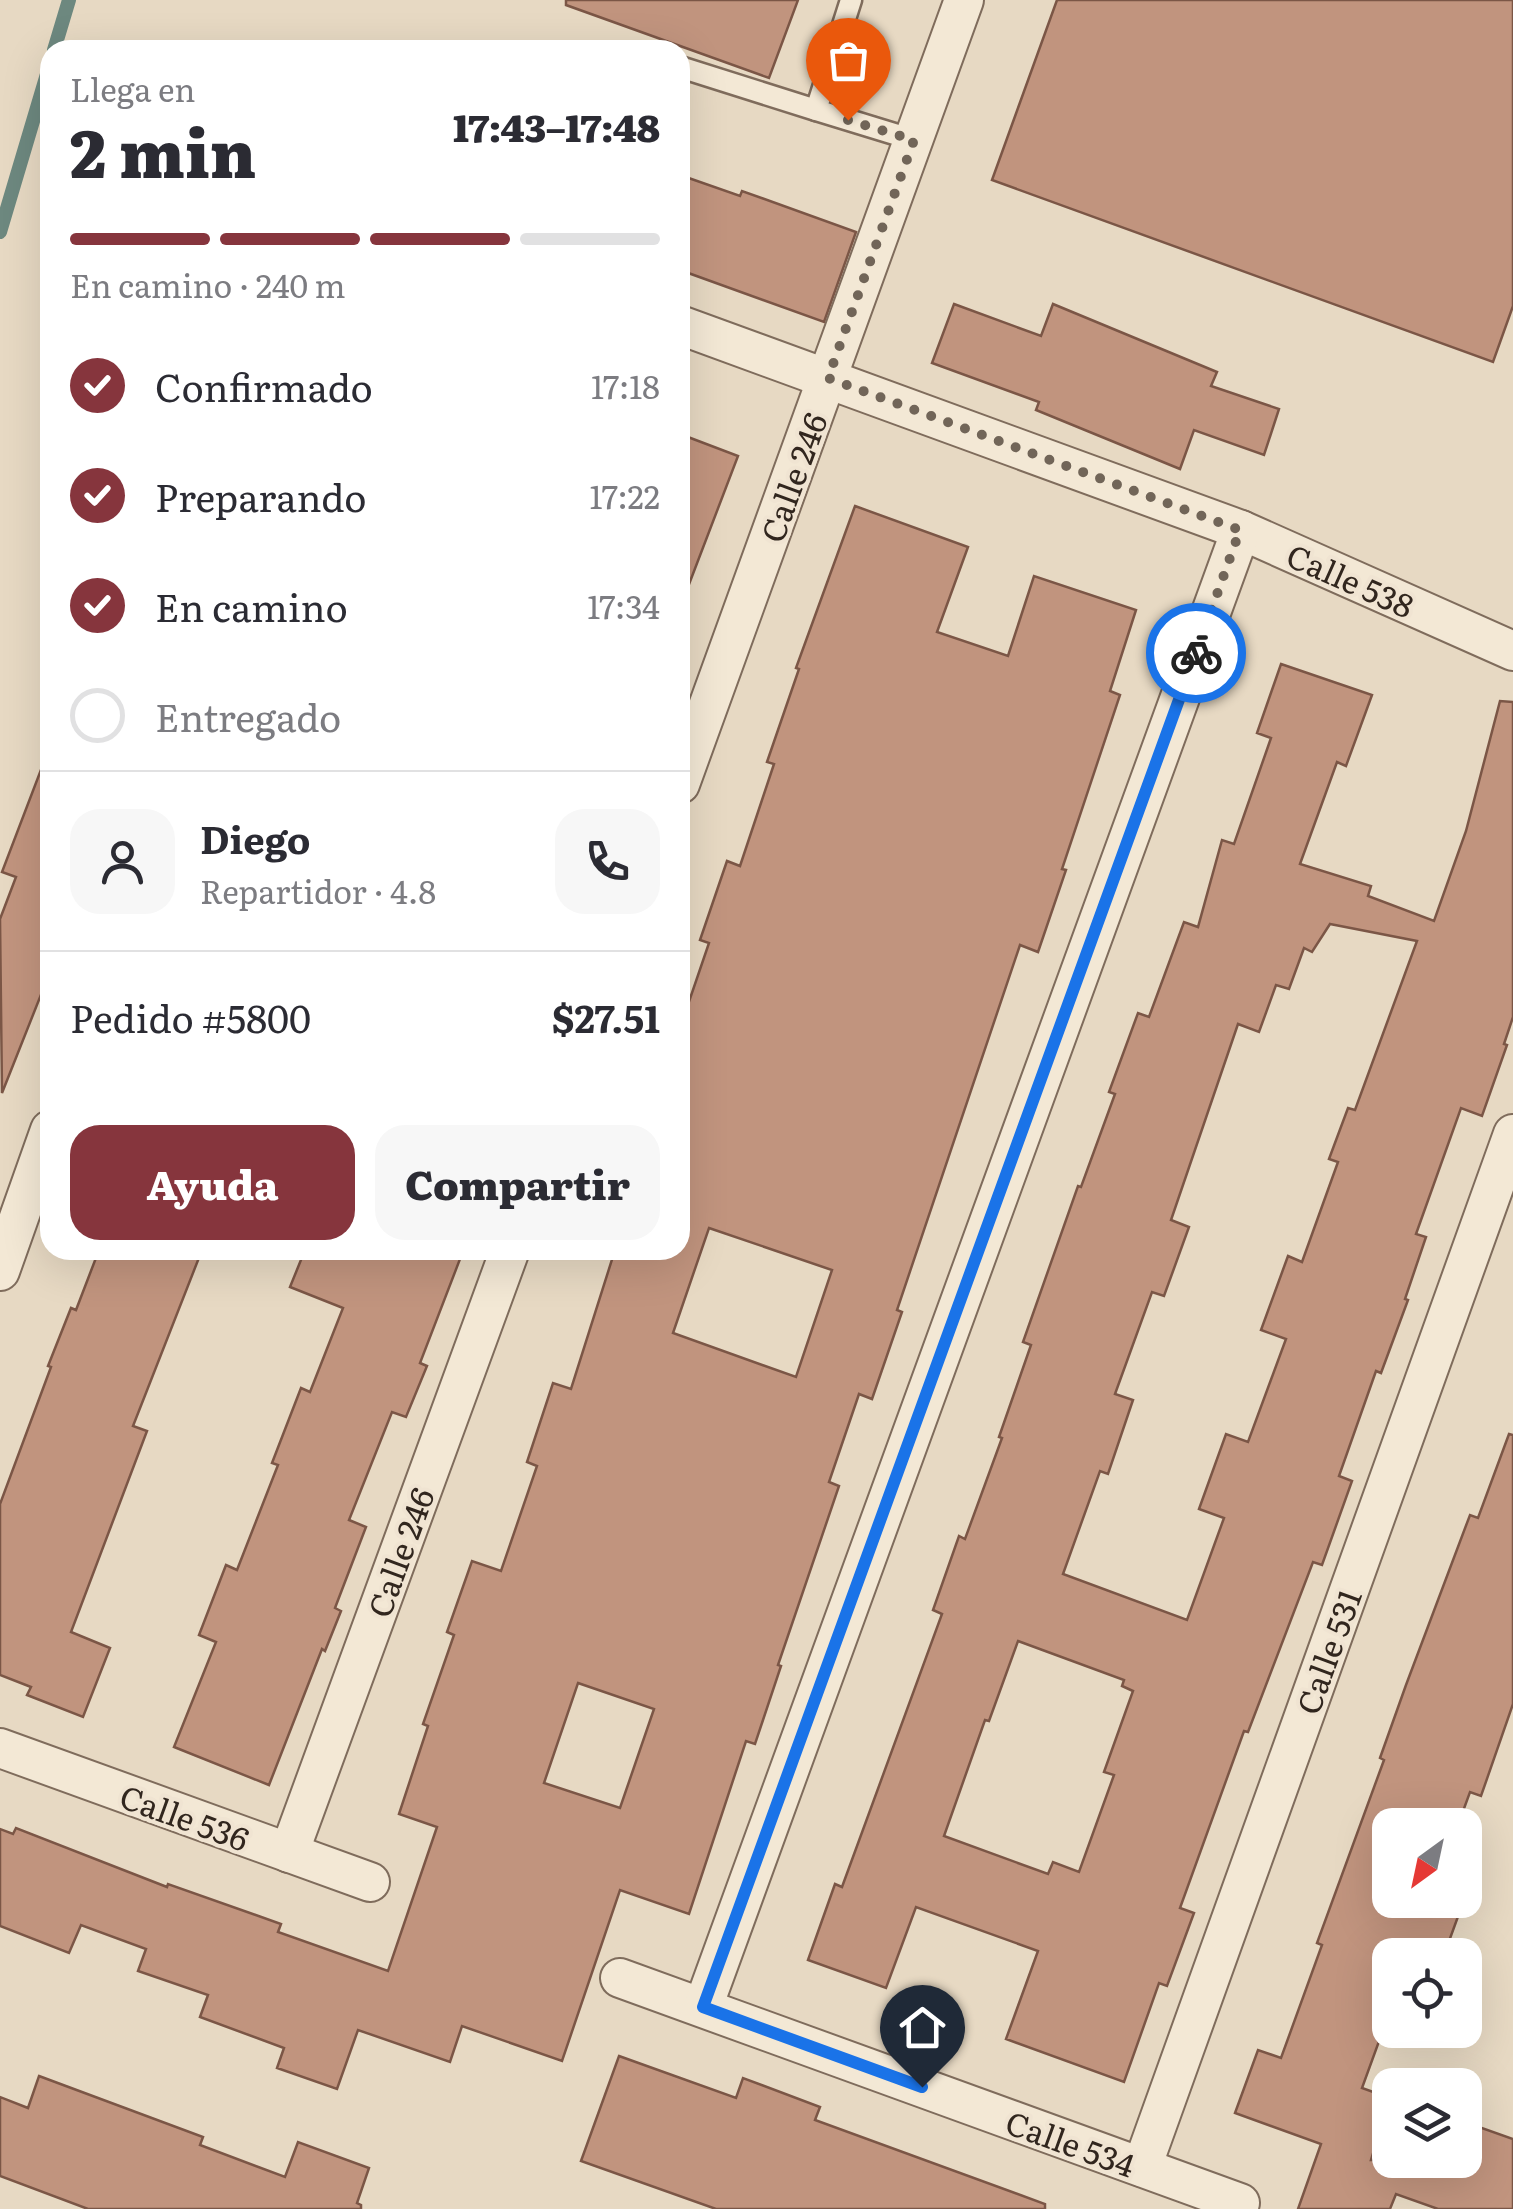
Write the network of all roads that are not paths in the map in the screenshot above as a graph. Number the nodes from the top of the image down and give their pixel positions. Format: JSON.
{"nodes":[{"id":1,"x":851,"y":0,"type":"edge"},
{"id":2,"x":964,"y":0,"type":"edge"},
{"id":3,"x":690,"y":70,"type":"edge"},
{"id":4,"x":816,"y":110,"type":"junction"},
{"id":5,"x":914,"y":140,"type":"junction"},
{"id":6,"x":690,"y":329,"type":"edge"},
{"id":7,"x":828,"y":378,"type":"junction"},
{"id":8,"x":1240,"y":530,"type":"junction"},
{"id":9,"x":1513,"y":651,"type":"edge"},
{"id":10,"x":690,"y":757,"type":"edge"},
{"id":11,"x":1513,"y":1134,"type":"edge"},
{"id":12,"x":40,"y":1158,"type":"edge"},
{"id":13,"x":506,"y":1260,"type":"edge"},
{"id":14,"x":0,"y":1271,"type":"edge"},
{"id":15,"x":0,"y":1748,"type":"edge"},
{"id":16,"x":289,"y":1853,"type":"junction"},
{"id":17,"x":370,"y":1882,"type":"dead end"},
{"id":18,"x":620,"y":1978,"type":"dead end"},
{"id":19,"x":703,"y":2007,"type":"junction"},
{"id":20,"x":1142,"y":2167,"type":"junction"},
{"id":21,"x":1240,"y":2203,"type":"dead end"}],
"edges":[{"from":1,"to":4,"type":"lane"},
{"from":2,"to":5,"type":"street","name":"Calle 246"},
{"from":3,"to":4,"type":"lane"},
{"from":4,"to":5,"type":"lane"},
{"from":5,"to":7,"type":"street","name":"Calle 246"},
{"from":6,"to":7,"type":"street","name":"Calle 538"},
{"from":7,"to":8,"type":"street","name":"Calle 538"},
{"from":7,"to":10,"type":"street","name":"Calle 246"},
{"from":8,"to":9,"type":"street","name":"Calle 538"},
{"from":8,"to":19,"type":"street"},
{"from":11,"to":20,"type":"street","name":"Calle 531"},
{"from":12,"to":14,"type":"street"},
{"from":13,"to":16,"type":"street","name":"Calle 246"},
{"from":15,"to":16,"type":"street","name":"Calle 536"},
{"from":16,"to":17,"type":"street","name":"Calle 536"},
{"from":18,"to":19,"type":"street","name":"Calle 534"},
{"from":19,"to":20,"type":"street","name":"Calle 534"},
{"from":20,"to":21,"type":"street","name":"Calle 534"}]}
